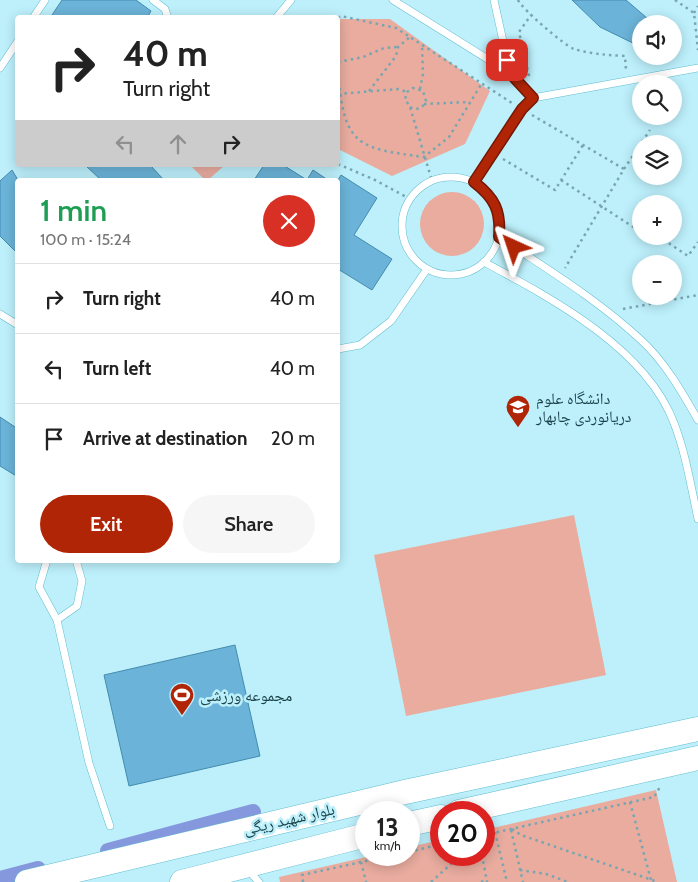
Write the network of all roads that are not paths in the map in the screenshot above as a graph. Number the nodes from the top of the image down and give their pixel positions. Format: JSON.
{"nodes":[{"id":1,"x":45,"y":0,"type":"edge"},
{"id":2,"x":153,"y":0,"type":"edge"},
{"id":3,"x":290,"y":0,"type":"edge"},
{"id":4,"x":393,"y":0,"type":"edge"},
{"id":5,"x":494,"y":0,"type":"edge"},
{"id":6,"x":35,"y":15,"type":"edge"},
{"id":7,"x":167,"y":15,"type":"edge"},
{"id":8,"x":278,"y":15,"type":"edge"},
{"id":9,"x":15,"y":46,"type":"edge"},
{"id":10,"x":0,"y":68,"type":"edge"},
{"id":11,"x":698,"y":68,"type":"edge"},
{"id":12,"x":510,"y":73,"type":"junction"},
{"id":13,"x":533,"y":98,"type":"junction"},
{"id":14,"x":474,"y":182,"type":"junction"},
{"id":15,"x":499,"y":237,"type":"junction"},
{"id":16,"x":484,"y":262,"type":"junction"},
{"id":17,"x":427,"y":269,"type":"junction"},
{"id":18,"x":0,"y":314,"type":"edge"},
{"id":19,"x":15,"y":322,"type":"edge"},
{"id":20,"x":340,"y":349,"type":"edge"},
{"id":21,"x":698,"y":420,"type":"edge"},
{"id":22,"x":698,"y":519,"type":"edge"},
{"id":23,"x":46,"y":563,"type":"edge"},
{"id":24,"x":77,"y":563,"type":"edge"},
{"id":25,"x":56,"y":620,"type":"junction"},
{"id":26,"x":698,"y":729,"type":"edge"},
{"id":27,"x":687,"y":761,"type":"edge"},
{"id":28,"x":495,"y":804,"type":"edge"},
{"id":29,"x":110,"y":826,"type":"dead end"},
{"id":30,"x":355,"y":839,"type":"edge"},
{"id":31,"x":252,"y":875,"type":"edge"},
{"id":32,"x":27,"y":882,"type":"edge"},
{"id":33,"x":182,"y":882,"type":"edge"}],
"edges":[{"from":1,"to":6,"type":"lane"},
{"from":2,"to":7,"type":"lane"},
{"from":3,"to":8,"type":"lane"},
{"from":4,"to":12,"type":"lane"},
{"from":5,"to":12,"type":"lane"},
{"from":9,"to":10,"type":"lane"},
{"from":11,"to":13,"type":"lane"},
{"from":12,"to":13,"type":"lane"},
{"from":13,"to":14,"type":"lane"},
{"from":14,"to":15,"type":"lane"},
{"from":14,"to":17,"type":"lane"},
{"from":15,"to":16,"type":"lane"},
{"from":15,"to":21,"type":"lane"},
{"from":16,"to":17,"type":"lane"},
{"from":16,"to":22,"type":"lane"},
{"from":17,"to":20,"type":"lane"},
{"from":18,"to":19,"type":"lane"},
{"from":23,"to":25,"type":"lane"},
{"from":24,"to":25,"type":"lane"},
{"from":25,"to":29,"type":"lane"},
{"from":26,"to":32,"type":"highway","name":"بلوار شهید ریگی"},
{"from":27,"to":28,"type":"highway"},
{"from":30,"to":31,"type":"highway","name":"بلوار شهید ریگی"},
{"from":31,"to":33,"type":"highway","name":"بلوار شهید ریگی"}]}
